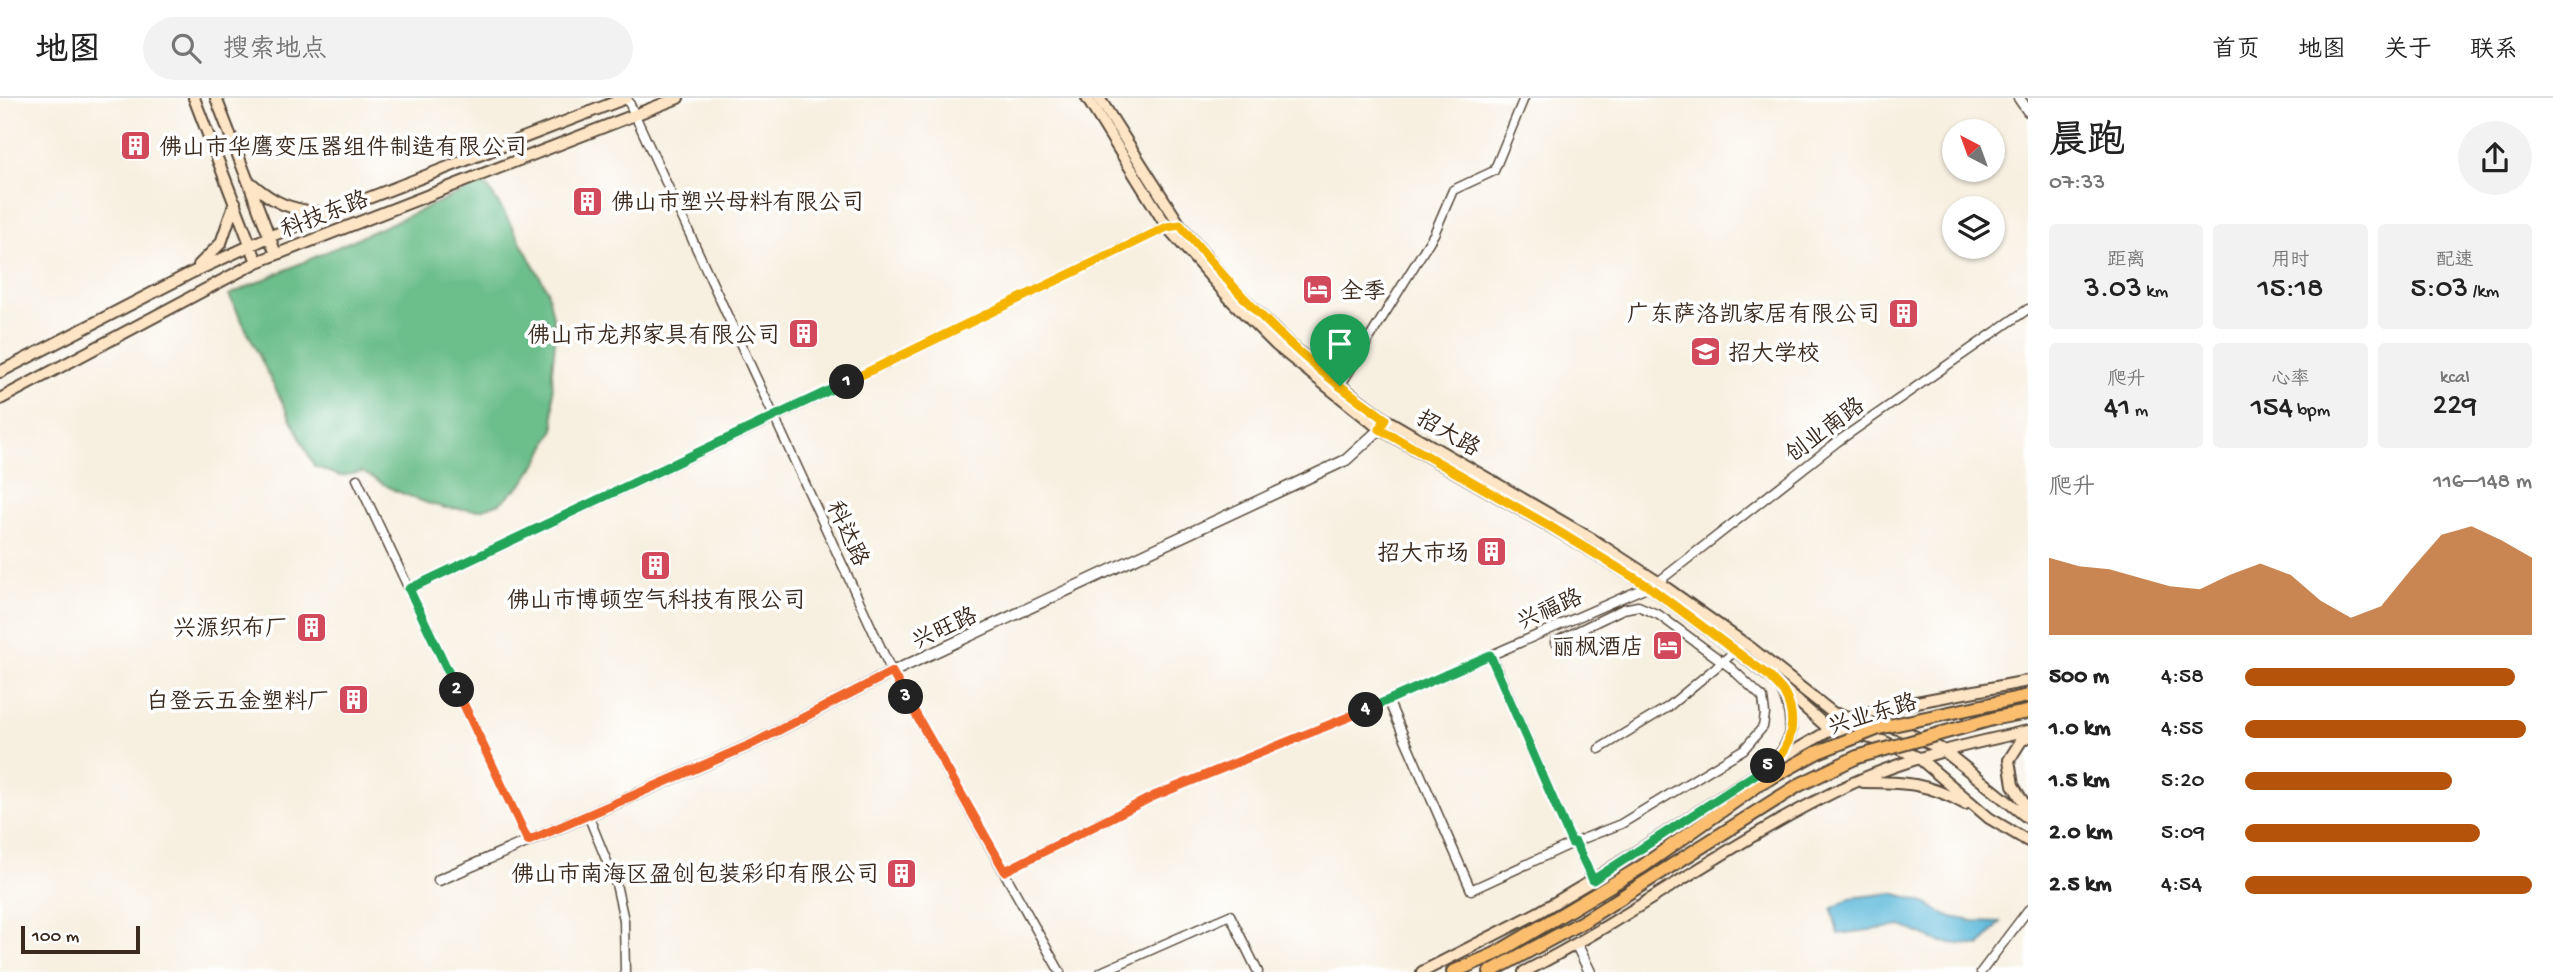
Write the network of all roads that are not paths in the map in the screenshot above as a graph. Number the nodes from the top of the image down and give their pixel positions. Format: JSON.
{"nodes":[{"id":1,"x":194,"y":98,"type":"edge"},
{"id":2,"x":216,"y":98,"type":"edge"},
{"id":3,"x":627,"y":98,"type":"edge"},
{"id":4,"x":678,"y":98,"type":"edge"},
{"id":5,"x":1087,"y":98,"type":"edge"},
{"id":6,"x":1099,"y":98,"type":"edge"},
{"id":7,"x":1524,"y":98,"type":"edge"},
{"id":8,"x":2019,"y":98,"type":"edge"},
{"id":9,"x":2028,"y":111,"type":"edge"},
{"id":10,"x":634,"y":115,"type":"junction"},
{"id":11,"x":248,"y":181,"type":"junction"},
{"id":12,"x":235,"y":201,"type":"junction"},
{"id":13,"x":324,"y":214,"type":"junction"},
{"id":14,"x":1180,"y":225,"type":"junction"},
{"id":15,"x":1167,"y":227,"type":"junction"},
{"id":16,"x":271,"y":236,"type":"junction"},
{"id":17,"x":250,"y":245,"type":"junction"},
{"id":18,"x":276,"y":254,"type":"junction"},
{"id":19,"x":257,"y":262,"type":"junction"},
{"id":20,"x":189,"y":274,"type":"junction"},
{"id":21,"x":2028,"y":309,"type":"edge"},
{"id":22,"x":0,"y":373,"type":"edge"},
{"id":23,"x":1340,"y":386,"type":"junction"},
{"id":24,"x":0,"y":398,"type":"edge"},
{"id":25,"x":775,"y":417,"type":"junction"},
{"id":26,"x":1383,"y":424,"type":"junction"},
{"id":27,"x":357,"y":479,"type":"dead end"},
{"id":28,"x":1653,"y":584,"type":"junction"},
{"id":29,"x":409,"y":589,"type":"junction"},
{"id":30,"x":1555,"y":642,"type":"dead end"},
{"id":31,"x":1740,"y":648,"type":"junction"},
{"id":32,"x":1490,"y":655,"type":"junction"},
{"id":33,"x":1722,"y":662,"type":"junction"},
{"id":34,"x":892,"y":672,"type":"junction"},
{"id":35,"x":1769,"y":676,"type":"junction"},
{"id":36,"x":2028,"y":681,"type":"edge"},
{"id":37,"x":2028,"y":696,"type":"edge"},
{"id":38,"x":1388,"y":700,"type":"junction"},
{"id":39,"x":2028,"y":712,"type":"edge"},
{"id":40,"x":1854,"y":716,"type":"junction"},
{"id":41,"x":1831,"y":729,"type":"junction"},
{"id":42,"x":2028,"y":731,"type":"edge"},
{"id":43,"x":2028,"y":737,"type":"edge"},
{"id":44,"x":1599,"y":749,"type":"dead end"},
{"id":45,"x":1943,"y":750,"type":"junction"},
{"id":46,"x":1919,"y":758,"type":"junction"},
{"id":47,"x":1774,"y":763,"type":"junction"},
{"id":48,"x":1857,"y":782,"type":"junction"},
{"id":49,"x":2023,"y":810,"type":"edge"},
{"id":50,"x":588,"y":815,"type":"junction"},
{"id":51,"x":1989,"y":818,"type":"junction"},
{"id":52,"x":2028,"y":818,"type":"edge"},
{"id":53,"x":2004,"y":827,"type":"junction"},
{"id":54,"x":528,"y":841,"type":"junction"},
{"id":55,"x":2028,"y":841,"type":"edge"},
{"id":56,"x":1573,"y":842,"type":"junction"},
{"id":57,"x":1005,"y":871,"type":"junction"},
{"id":58,"x":439,"y":880,"type":"dead end"},
{"id":59,"x":1593,"y":880,"type":"junction"},
{"id":60,"x":2028,"y":910,"type":"edge"},
{"id":61,"x":1577,"y":945,"type":"junction"},
{"id":62,"x":625,"y":972,"type":"edge"},
{"id":63,"x":1060,"y":972,"type":"edge"},
{"id":64,"x":1101,"y":972,"type":"edge"},
{"id":65,"x":1258,"y":972,"type":"edge"},
{"id":66,"x":1423,"y":972,"type":"edge"},
{"id":67,"x":1453,"y":972,"type":"edge"},
{"id":68,"x":1490,"y":972,"type":"edge"},
{"id":69,"x":1524,"y":972,"type":"edge"},
{"id":70,"x":1590,"y":972,"type":"edge"},
{"id":71,"x":1981,"y":972,"type":"edge"}],
"edges":[{"from":1,"to":12,"type":"main road"},
{"from":2,"to":11,"type":"main road"},
{"from":3,"to":10,"type":"street","name":"科达路"},
{"from":3,"to":13,"type":"main road"},
{"from":4,"to":10,"type":"main road","name":"科技东路"},
{"from":5,"to":15,"type":"main road","name":"招大路"},
{"from":6,"to":14,"type":"main road","name":"招大路"},
{"from":7,"to":23,"type":"street"},
{"from":8,"to":9,"type":"street"},
{"from":10,"to":18,"type":"main road","name":"科技东路"},
{"from":10,"to":25,"type":"street","name":"科达路"},
{"from":11,"to":13,"type":"main road"},
{"from":11,"to":16,"type":"main road"},
{"from":12,"to":17,"type":"main road"},
{"from":12,"to":20,"type":"main road"},
{"from":13,"to":16,"type":"main road"},
{"from":14,"to":15,"type":"street"},
{"from":14,"to":23,"type":"main road","name":"招大路"},
{"from":15,"to":25,"type":"street"},
{"from":15,"to":26,"type":"main road","name":"招大路"},
{"from":16,"to":17,"type":"main road"},
{"from":16,"to":18,"type":"main road"},
{"from":17,"to":19,"type":"main road"},
{"from":17,"to":20,"type":"main road"},
{"from":18,"to":19,"type":"main road","name":"科技东路"},
{"from":19,"to":24,"type":"main road","name":"科技东路"},
{"from":20,"to":22,"type":"main road"},
{"from":21,"to":28,"type":"street","name":"创业南路"},
{"from":23,"to":26,"type":"main road","name":"招大路"},
{"from":25,"to":29,"type":"street"},
{"from":25,"to":34,"type":"street","name":"科达路"},
{"from":26,"to":28,"type":"main road","name":"招大路"},
{"from":26,"to":34,"type":"street","name":"兴旺路"},
{"from":27,"to":29,"type":"street"},
{"from":28,"to":31,"type":"main road","name":"招大路"},
{"from":28,"to":32,"type":"street","name":"兴福路"},
{"from":29,"to":54,"type":"street"},
{"from":30,"to":33,"type":"street"},
{"from":31,"to":33,"type":"street"},
{"from":31,"to":35,"type":"main road","name":"招大路"},
{"from":31,"to":40,"type":"main road","name":"招大路"},
{"from":32,"to":38,"type":"street","name":"兴福路"},
{"from":32,"to":56,"type":"street"},
{"from":33,"to":44,"type":"street"},
{"from":33,"to":56,"type":"street"},
{"from":34,"to":50,"type":"street","name":"兴旺路"},
{"from":34,"to":57,"type":"street","name":"科达路"},
{"from":35,"to":41,"type":"main road","name":"招大路"},
{"from":35,"to":47,"type":"main road"},
{"from":36,"to":40,"type":"main road"},
{"from":37,"to":67,"type":"main road","name":"兴业东路","bridge":true},
{"from":38,"to":56,"type":"street"},
{"from":38,"to":57,"type":"street","name":"兴福路"},
{"from":39,"to":68,"type":"main road","bridge":true},
{"from":40,"to":41,"type":"main road"},
{"from":40,"to":45,"type":"main road","name":"招大路"},
{"from":41,"to":46,"type":"main road"},
{"from":41,"to":47,"type":"main road"},
{"from":42,"to":45,"type":"main road"},
{"from":43,"to":49,"type":"main road"},
{"from":45,"to":46,"type":"main road"},
{"from":45,"to":49,"type":"main road","name":"招大路"},
{"from":46,"to":48,"type":"main road"},
{"from":46,"to":51,"type":"main road"},
{"from":47,"to":59,"type":"main road"},
{"from":48,"to":51,"type":"main road"},
{"from":48,"to":61,"type":"main road"},
{"from":49,"to":52,"type":"main road","name":"招大路"},
{"from":49,"to":53,"type":"main road"},
{"from":50,"to":54,"type":"street","name":"兴旺路"},
{"from":50,"to":62,"type":"street"},
{"from":51,"to":53,"type":"main road"},
{"from":53,"to":55,"type":"main road"},
{"from":54,"to":58,"type":"street","name":"兴旺路"},
{"from":56,"to":59,"type":"street"},
{"from":57,"to":63,"type":"street","name":"科达路"},
{"from":59,"to":66,"type":"main road"},
{"from":60,"to":71,"type":"street"},
{"from":61,"to":69,"type":"main road"},
{"from":61,"to":70,"type":"street"},
{"from":64,"to":65,"type":"street"}]}
